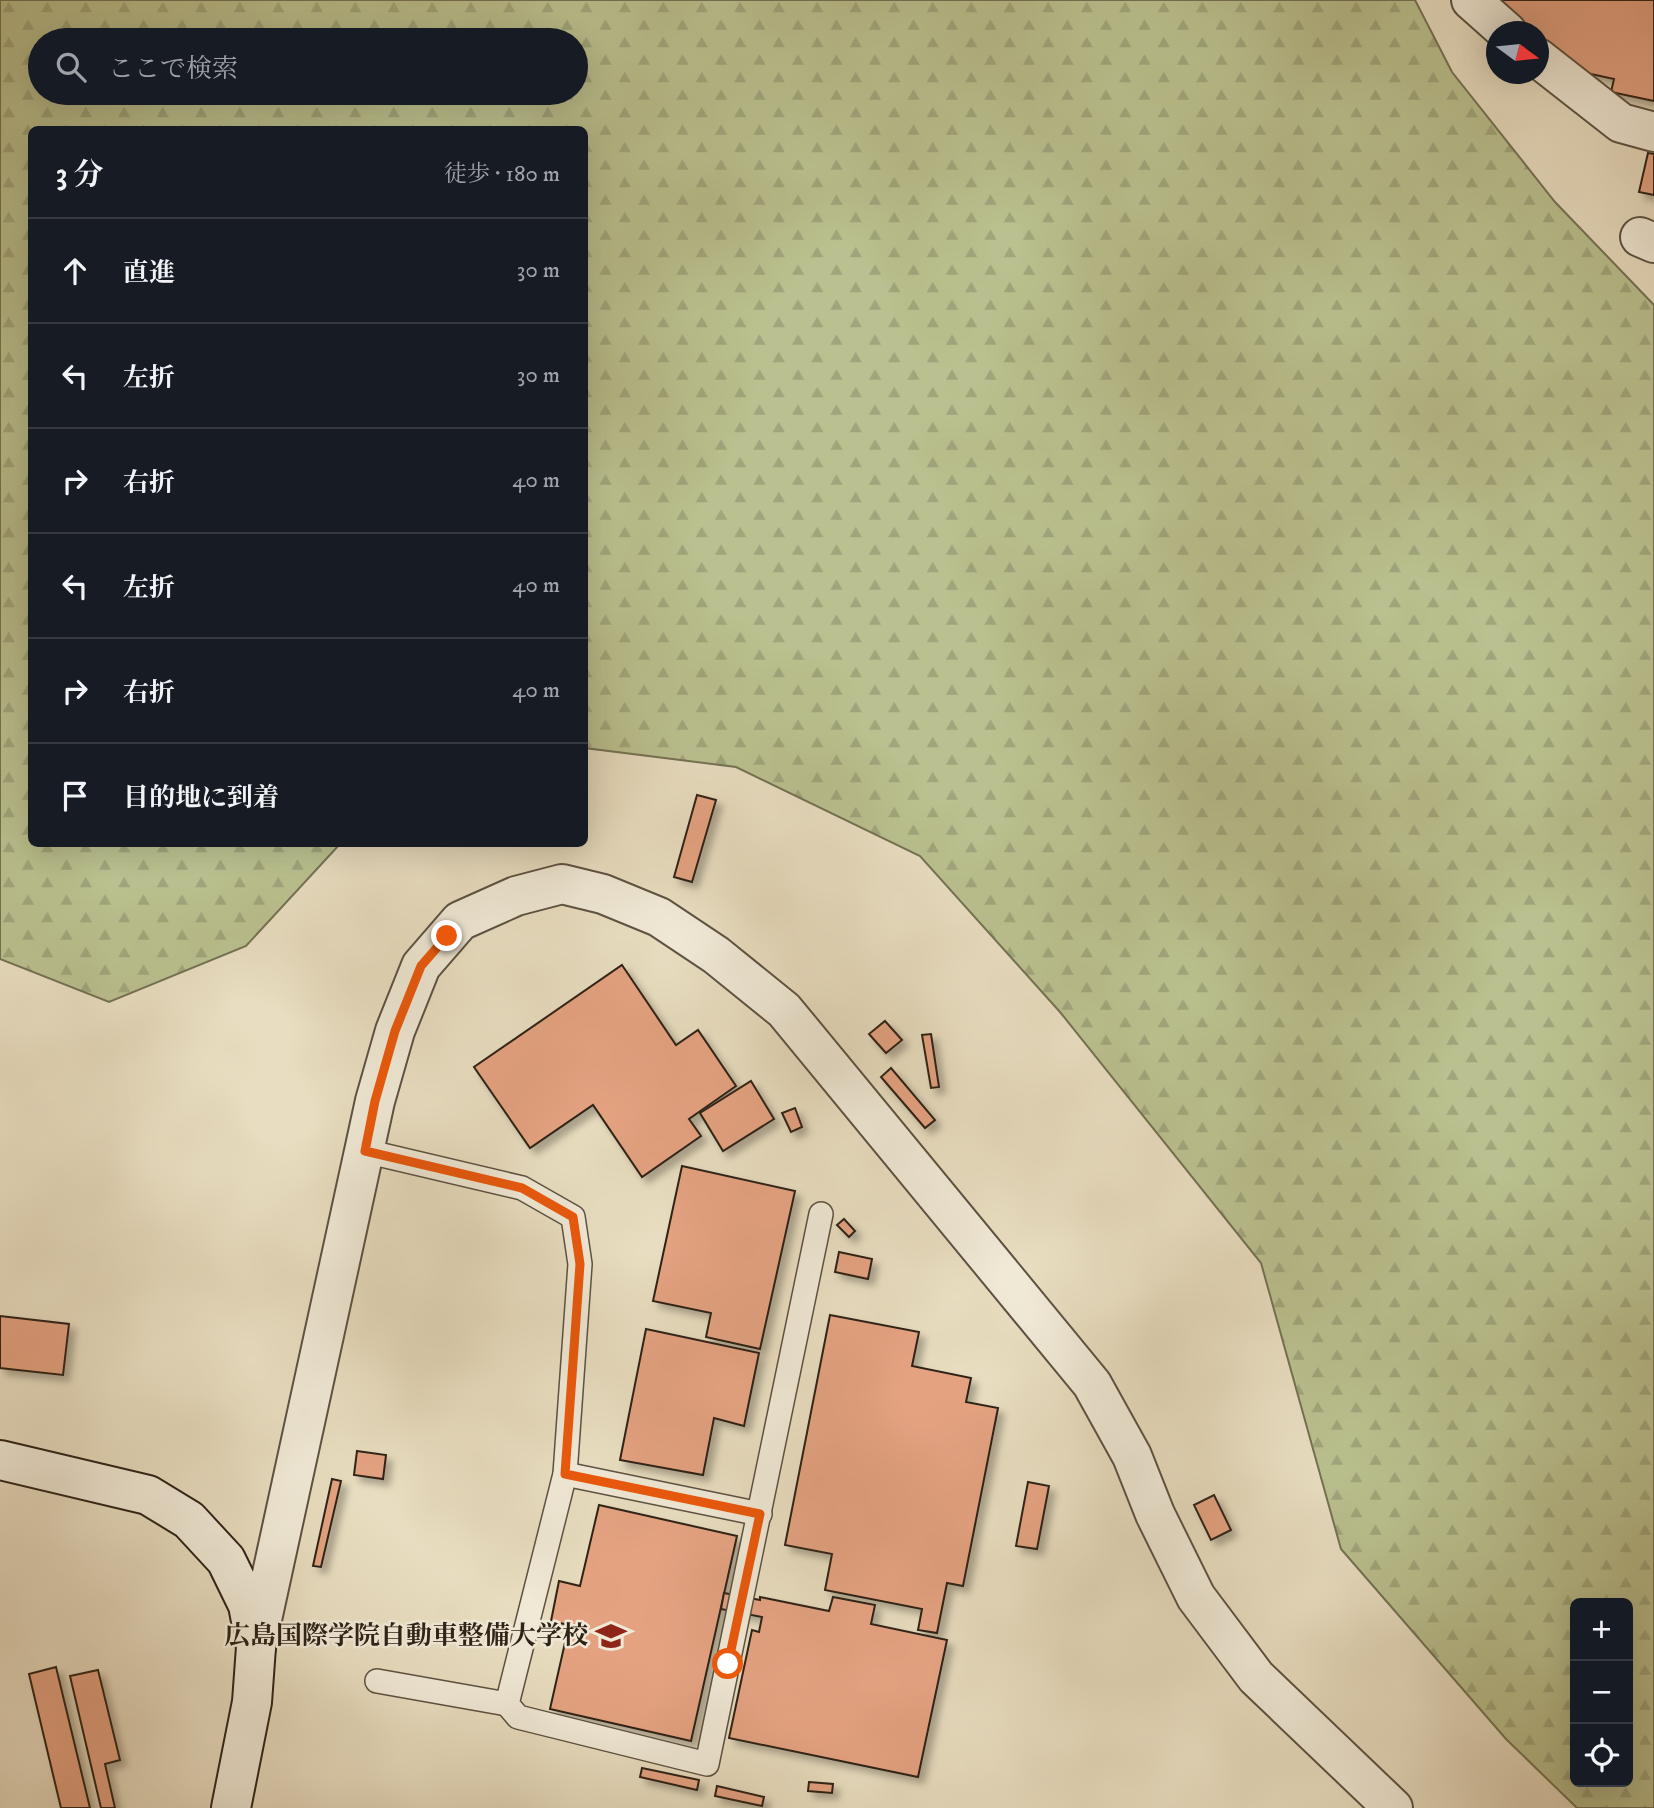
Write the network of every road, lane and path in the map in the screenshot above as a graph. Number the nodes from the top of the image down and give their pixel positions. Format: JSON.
{"nodes":[{"id":1,"x":1471,"y":0,"type":"edge"},
{"id":2,"x":1495,"y":21,"type":"edge"},
{"id":3,"x":1549,"y":67,"type":"edge"},
{"id":4,"x":1654,"y":132,"type":"edge"},
{"id":5,"x":365,"y":1151,"type":"junction"},
{"id":6,"x":821,"y":1214,"type":"dead end"},
{"id":7,"x":0,"y":1460,"type":"edge"},
{"id":8,"x":565,"y":1474,"type":"junction"},
{"id":9,"x":760,"y":1514,"type":"junction"},
{"id":10,"x":256,"y":1647,"type":"junction"},
{"id":11,"x":377,"y":1681,"type":"dead end"},
{"id":12,"x":507,"y":1704,"type":"junction"},
{"id":13,"x":231,"y":1808,"type":"edge"},
{"id":14,"x":1392,"y":1808,"type":"edge"}],
"edges":[{"from":1,"to":2,"type":"street"},
{"from":3,"to":4,"type":"street"},
{"from":5,"to":8,"type":"lane"},
{"from":5,"to":10,"type":"street"},
{"from":5,"to":14,"type":"street"},
{"from":6,"to":9,"type":"lane"},
{"from":7,"to":10,"type":"street"},
{"from":8,"to":9,"type":"lane"},
{"from":8,"to":12,"type":"lane"},
{"from":9,"to":12,"type":"lane"},
{"from":10,"to":13,"type":"street"},
{"from":11,"to":12,"type":"lane"}]}
